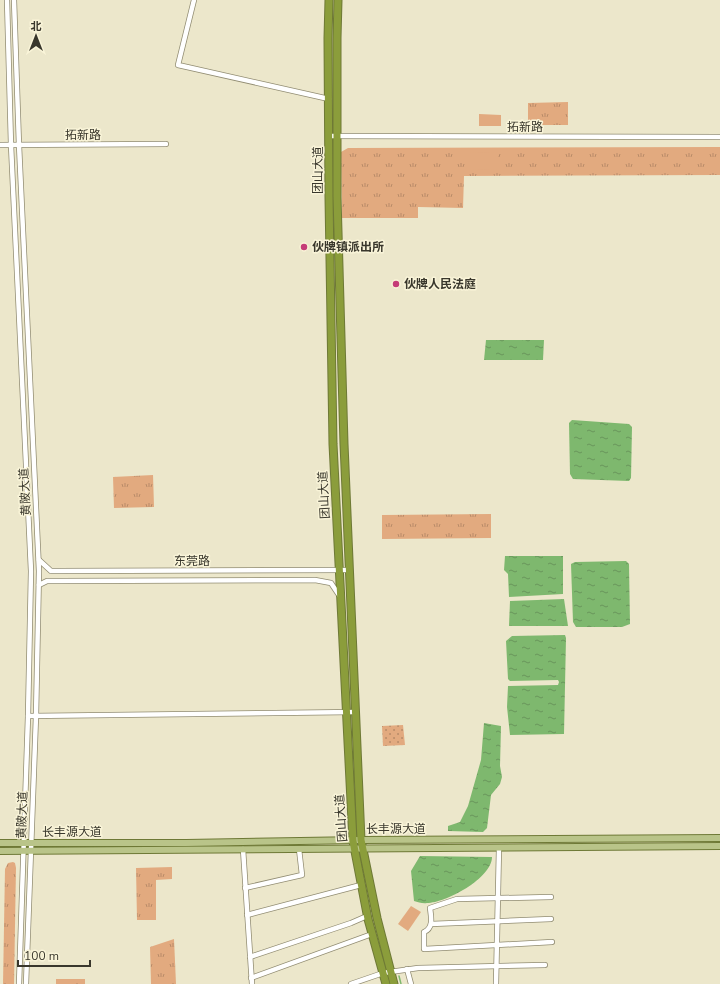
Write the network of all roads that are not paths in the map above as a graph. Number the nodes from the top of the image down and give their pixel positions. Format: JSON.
{"nodes":[{"id":1,"x":7,"y":0,"type":"edge"},
{"id":2,"x":14,"y":0,"type":"edge"},
{"id":3,"x":194,"y":0,"type":"edge"},
{"id":4,"x":329,"y":0,"type":"edge"},
{"id":5,"x":338,"y":0,"type":"edge"},
{"id":6,"x":329,"y":98,"type":"junction"},
{"id":7,"x":329,"y":136,"type":"junction"},
{"id":8,"x":338,"y":136,"type":"junction"},
{"id":9,"x":720,"y":137,"type":"edge"},
{"id":10,"x":166,"y":144,"type":"dead end"},
{"id":11,"x":0,"y":145,"type":"edge"},
{"id":12,"x":11,"y":145,"type":"junction"},
{"id":13,"x":19,"y":145,"type":"junction"},
{"id":14,"x":39,"y":560,"type":"junction"},
{"id":15,"x":339,"y":570,"type":"junction"},
{"id":16,"x":349,"y":570,"type":"junction"},
{"id":17,"x":39,"y":586,"type":"junction"},
{"id":18,"x":340,"y":596,"type":"junction"},
{"id":19,"x":356,"y":712,"type":"junction"},
{"id":20,"x":346,"y":713,"type":"junction"},
{"id":21,"x":28,"y":716,"type":"junction"},
{"id":22,"x":36,"y":716,"type":"junction"},
{"id":23,"x":720,"y":838,"type":"edge"},
{"id":24,"x":361,"y":840,"type":"junction"},
{"id":25,"x":0,"y":843,"type":"edge"},
{"id":26,"x":24,"y":843,"type":"junction"},
{"id":27,"x":31,"y":843,"type":"junction"},
{"id":28,"x":353,"y":845,"type":"junction"},
{"id":29,"x":720,"y":846,"type":"edge"},
{"id":30,"x":499,"y":848,"type":"junction"},
{"id":31,"x":243,"y":849,"type":"junction"},
{"id":32,"x":299,"y":849,"type":"junction"},
{"id":33,"x":363,"y":849,"type":"junction"},
{"id":34,"x":24,"y":850,"type":"junction"},
{"id":35,"x":31,"y":850,"type":"junction"},
{"id":36,"x":0,"y":851,"type":"edge"},
{"id":37,"x":361,"y":885,"type":"junction"},
{"id":38,"x":245,"y":888,"type":"junction"},
{"id":39,"x":551,"y":897,"type":"dead end"},
{"id":40,"x":498,"y":898,"type":"junction"},
{"id":41,"x":247,"y":915,"type":"junction"},
{"id":42,"x":367,"y":916,"type":"junction"},
{"id":43,"x":551,"y":919,"type":"dead end"},
{"id":44,"x":497,"y":921,"type":"junction"},
{"id":45,"x":431,"y":924,"type":"junction"},
{"id":46,"x":372,"y":934,"type":"junction"},
{"id":47,"x":552,"y":942,"type":"dead end"},
{"id":48,"x":497,"y":945,"type":"junction"},
{"id":49,"x":250,"y":957,"type":"junction"},
{"id":50,"x":544,"y":965,"type":"dead end"},
{"id":51,"x":496,"y":966,"type":"junction"},
{"id":52,"x":407,"y":969,"type":"junction"},
{"id":53,"x":391,"y":972,"type":"junction"},
{"id":54,"x":383,"y":973,"type":"junction"},
{"id":55,"x":251,"y":978,"type":"junction"},
{"id":56,"x":19,"y":984,"type":"edge"},
{"id":57,"x":26,"y":984,"type":"edge"},
{"id":58,"x":252,"y":984,"type":"edge"},
{"id":59,"x":351,"y":984,"type":"edge"},
{"id":60,"x":386,"y":984,"type":"edge"},
{"id":61,"x":394,"y":984,"type":"edge"},
{"id":62,"x":411,"y":984,"type":"edge"},
{"id":63,"x":496,"y":984,"type":"edge"}],
"edges":[{"from":1,"to":12,"type":"street","name":"黄陂大道"},
{"from":2,"to":13,"type":"street","name":"黄陂大道"},
{"from":3,"to":6,"type":"street"},
{"from":4,"to":6,"type":"highway","name":"团山大道"},
{"from":5,"to":8,"type":"highway","name":"团山大道"},
{"from":6,"to":7,"type":"highway","name":"团山大道"},
{"from":7,"to":8,"type":"street","name":"拓新路"},
{"from":7,"to":15,"type":"highway","name":"团山大道"},
{"from":8,"to":9,"type":"street","name":"拓新路"},
{"from":8,"to":16,"type":"highway","name":"团山大道"},
{"from":10,"to":13,"type":"street","name":"拓新路"},
{"from":11,"to":12,"type":"street","name":"拓新路"},
{"from":12,"to":13,"type":"street","name":"拓新路"},
{"from":12,"to":21,"type":"street","name":"黄陂大道"},
{"from":13,"to":14,"type":"street","name":"黄陂大道"},
{"from":14,"to":15,"type":"street","name":"东莞路"},
{"from":14,"to":17,"type":"street","name":"黄陂大道"},
{"from":15,"to":16,"type":"street","name":"东莞路"},
{"from":15,"to":18,"type":"highway","name":"团山大道"},
{"from":16,"to":19,"type":"highway","name":"团山大道"},
{"from":17,"to":18,"type":"street","name":"东莞路"},
{"from":17,"to":22,"type":"street","name":"黄陂大道"},
{"from":18,"to":20,"type":"highway","name":"团山大道"},
{"from":19,"to":20,"type":"street"},
{"from":19,"to":24,"type":"highway","name":"团山大道"},
{"from":20,"to":22,"type":"street"},
{"from":20,"to":28,"type":"highway","name":"团山大道"},
{"from":21,"to":22,"type":"street"},
{"from":21,"to":26,"type":"street","name":"黄陂大道"},
{"from":22,"to":27,"type":"street","name":"黄陂大道"},
{"from":23,"to":24,"type":"main road","name":"长丰源大道"},
{"from":24,"to":28,"type":"main road","name":"长丰源大道"},
{"from":24,"to":33,"type":"highway","name":"团山大道"},
{"from":25,"to":26,"type":"main road","name":"长丰源大道"},
{"from":26,"to":27,"type":"main road","name":"长丰源大道"},
{"from":26,"to":34,"type":"street","name":"黄陂大道"},
{"from":27,"to":28,"type":"main road","name":"长丰源大道"},
{"from":27,"to":35,"type":"street","name":"黄陂大道"},
{"from":28,"to":32,"type":"main road","name":"长丰源大道"},
{"from":28,"to":33,"type":"main road","name":"长丰源大道"},
{"from":28,"to":37,"type":"highway","name":"团山大道"},
{"from":29,"to":30,"type":"main road","name":"长丰源大道"},
{"from":30,"to":33,"type":"main road","name":"长丰源大道"},
{"from":30,"to":40,"type":"street"},
{"from":31,"to":32,"type":"main road","name":"长丰源大道"},
{"from":31,"to":35,"type":"main road","name":"长丰源大道"},
{"from":31,"to":38,"type":"street"},
{"from":32,"to":38,"type":"street"},
{"from":33,"to":53,"type":"highway","name":"团山大道"},
{"from":34,"to":35,"type":"main road","name":"长丰源大道"},
{"from":34,"to":36,"type":"main road","name":"长丰源大道"},
{"from":34,"to":56,"type":"street","name":"黄陂大道"},
{"from":35,"to":57,"type":"street","name":"黄陂大道"},
{"from":37,"to":41,"type":"street"},
{"from":37,"to":42,"type":"highway","name":"团山大道"},
{"from":38,"to":41,"type":"street"},
{"from":39,"to":40,"type":"street"},
{"from":40,"to":44,"type":"street"},
{"from":40,"to":45,"type":"street"},
{"from":41,"to":49,"type":"street"},
{"from":42,"to":46,"type":"highway","name":"团山大道"},
{"from":42,"to":49,"type":"street"},
{"from":43,"to":44,"type":"street"},
{"from":44,"to":45,"type":"street"},
{"from":44,"to":48,"type":"street"},
{"from":45,"to":48,"type":"street"},
{"from":46,"to":54,"type":"highway","name":"团山大道"},
{"from":46,"to":55,"type":"street"},
{"from":47,"to":48,"type":"street"},
{"from":48,"to":51,"type":"street"},
{"from":49,"to":55,"type":"street"},
{"from":50,"to":51,"type":"street"},
{"from":51,"to":52,"type":"street"},
{"from":51,"to":63,"type":"street"},
{"from":52,"to":53,"type":"street"},
{"from":52,"to":62,"type":"street"},
{"from":53,"to":54,"type":"street"},
{"from":53,"to":61,"type":"highway","name":"团山大道"},
{"from":54,"to":59,"type":"street"},
{"from":54,"to":60,"type":"highway","name":"团山大道"},
{"from":55,"to":58,"type":"street"}]}
